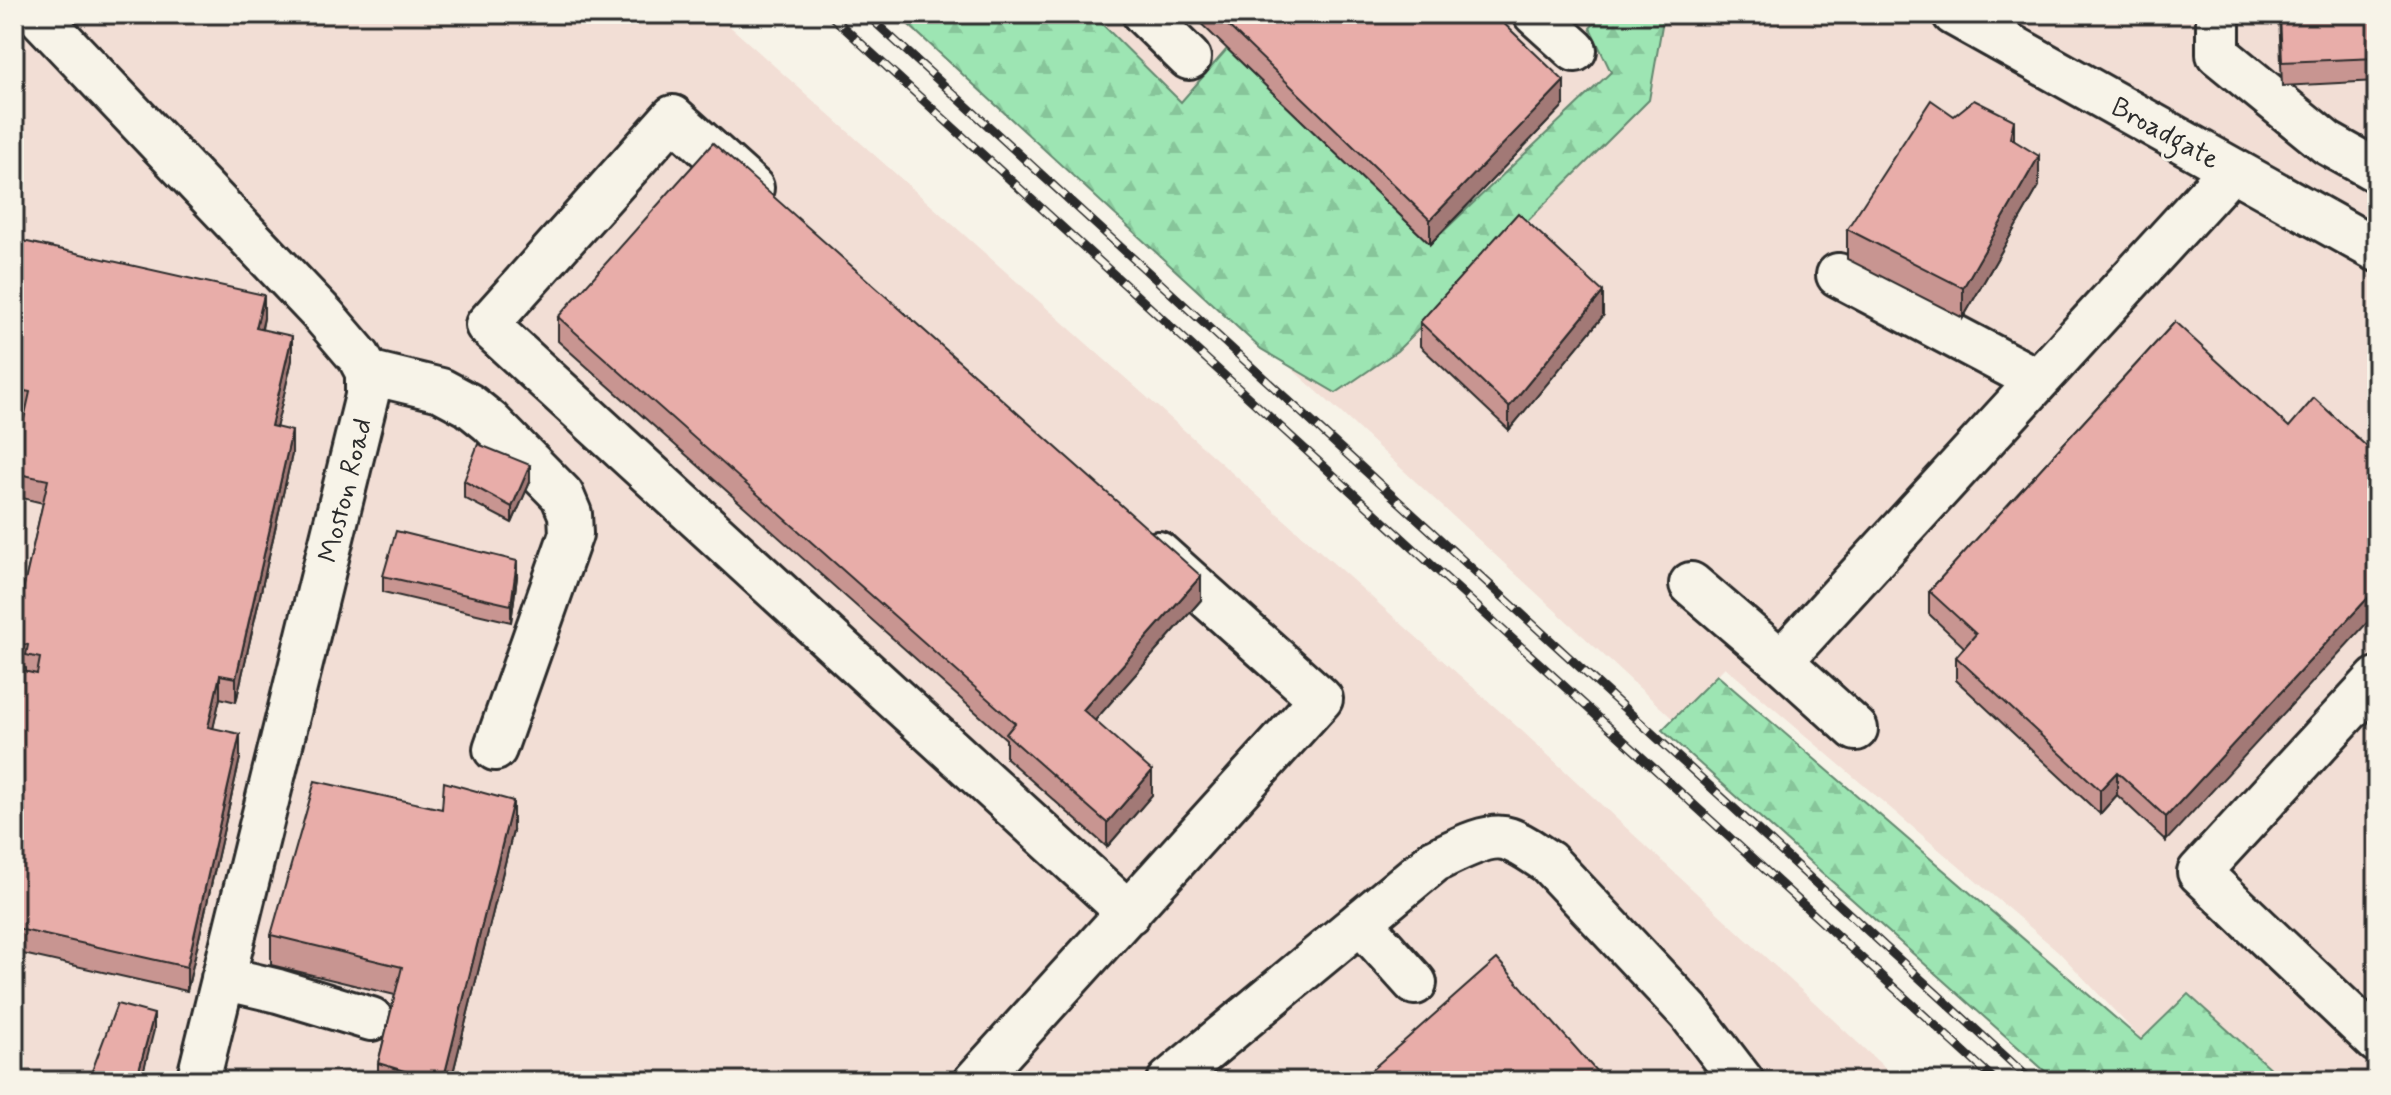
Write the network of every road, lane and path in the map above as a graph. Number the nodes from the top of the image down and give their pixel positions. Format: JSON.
{"nodes":[{"id":1,"x":37,"y":14,"type":"edge"},
{"id":2,"x":1144,"y":14,"type":"edge"},
{"id":3,"x":1535,"y":14,"type":"edge"},
{"id":4,"x":1954,"y":14,"type":"edge"},
{"id":5,"x":2218,"y":14,"type":"edge"},
{"id":6,"x":1575,"y":50,"type":"dead end"},
{"id":7,"x":1189,"y":58,"type":"dead end"},
{"id":8,"x":2232,"y":169,"type":"junction"},
{"id":9,"x":2377,"y":171,"type":"edge"},
{"id":10,"x":779,"y":213,"type":"edge"},
{"id":11,"x":2377,"y":250,"type":"edge"},
{"id":12,"x":1838,"y":275,"type":"dead end"},
{"id":13,"x":367,"y":372,"type":"junction"},
{"id":14,"x":2037,"y":380,"type":"junction"},
{"id":15,"x":1133,"y":530,"type":"edge"},
{"id":16,"x":1691,"y":584,"type":"dead end"},
{"id":17,"x":1781,"y":661,"type":"junction"},
{"id":18,"x":2377,"y":679,"type":"edge"},
{"id":19,"x":1856,"y":729,"type":"dead end"},
{"id":20,"x":495,"y":749,"type":"dead end"},
{"id":21,"x":1129,"y":913,"type":"junction"},
{"id":22,"x":1361,"y":923,"type":"junction"},
{"id":23,"x":223,"y":978,"type":"junction"},
{"id":24,"x":1415,"y":983,"type":"dead end"},
{"id":25,"x":371,"y":1019,"type":"dead end"},
{"id":26,"x":2377,"y":1041,"type":"edge"},
{"id":27,"x":198,"y":1081,"type":"edge"},
{"id":28,"x":975,"y":1081,"type":"edge"},
{"id":29,"x":1169,"y":1081,"type":"edge"},
{"id":30,"x":1742,"y":1081,"type":"edge"}],
"edges":[{"from":1,"to":13,"type":"street"},
{"from":2,"to":7,"type":"street"},
{"from":3,"to":6,"type":"street"},
{"from":4,"to":8,"type":"street","name":"Broadgate"},
{"from":5,"to":9,"type":"street"},
{"from":8,"to":11,"type":"street","name":"Broadgate"},
{"from":8,"to":14,"type":"street"},
{"from":10,"to":21,"type":"street"},
{"from":12,"to":14,"type":"street"},
{"from":13,"to":20,"type":"street"},
{"from":13,"to":23,"type":"street","name":"Moston Road"},
{"from":14,"to":17,"type":"street"},
{"from":15,"to":21,"type":"street"},
{"from":16,"to":17,"type":"street"},
{"from":17,"to":19,"type":"street"},
{"from":18,"to":26,"type":"street"},
{"from":21,"to":28,"type":"street"},
{"from":22,"to":24,"type":"street"},
{"from":22,"to":29,"type":"street"},
{"from":22,"to":30,"type":"street"},
{"from":23,"to":25,"type":"street"},
{"from":23,"to":27,"type":"street","name":"Moston Road"}]}
